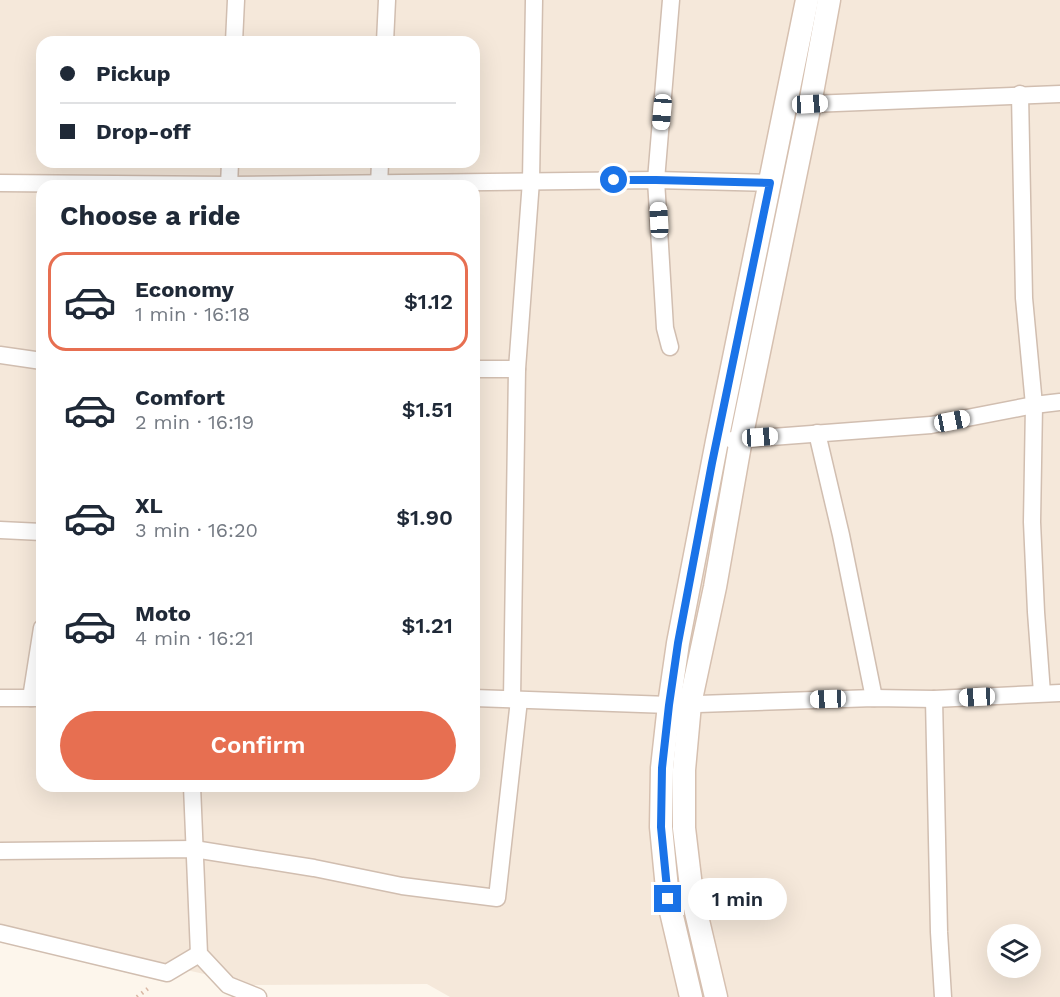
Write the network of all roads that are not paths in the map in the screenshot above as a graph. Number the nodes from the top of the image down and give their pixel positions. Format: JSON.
{"nodes":[{"id":1,"x":236,"y":0,"type":"edge"},
{"id":2,"x":387,"y":0,"type":"edge"},
{"id":3,"x":534,"y":0,"type":"edge"},
{"id":4,"x":671,"y":0,"type":"edge"},
{"id":5,"x":807,"y":0,"type":"edge"},
{"id":6,"x":830,"y":0,"type":"edge"},
{"id":7,"x":234,"y":36,"type":"edge"},
{"id":8,"x":385,"y":36,"type":"edge"},
{"id":9,"x":1020,"y":94,"type":"junction"},
{"id":10,"x":1060,"y":94,"type":"edge"},
{"id":11,"x":810,"y":104,"type":"junction"},
{"id":12,"x":786,"y":105,"type":"junction"},
{"id":13,"x":656,"y":180,"type":"junction"},
{"id":14,"x":531,"y":181,"type":"junction"},
{"id":15,"x":480,"y":182,"type":"edge"},
{"id":16,"x":0,"y":183,"type":"edge"},
{"id":17,"x":36,"y":183,"type":"edge"},
{"id":18,"x":770,"y":183,"type":"junction"},
{"id":19,"x":670,"y":347,"type":"dead end"},
{"id":20,"x":0,"y":355,"type":"edge"},
{"id":21,"x":36,"y":360,"type":"edge"},
{"id":22,"x":480,"y":369,"type":"edge"},
{"id":23,"x":518,"y":369,"type":"junction"},
{"id":24,"x":1060,"y":402,"type":"edge"},
{"id":25,"x":1034,"y":405,"type":"junction"},
{"id":26,"x":817,"y":433,"type":"junction"},
{"id":27,"x":741,"y":439,"type":"junction"},
{"id":28,"x":717,"y":441,"type":"junction"},
{"id":29,"x":0,"y":530,"type":"edge"},
{"id":30,"x":36,"y":532,"type":"edge"},
{"id":31,"x":1042,"y":693,"type":"junction"},
{"id":32,"x":1060,"y":693,"type":"edge"},
{"id":33,"x":0,"y":698,"type":"edge"},
{"id":34,"x":36,"y":698,"type":"edge"},
{"id":35,"x":480,"y":698,"type":"edge"},
{"id":36,"x":874,"y":698,"type":"junction"},
{"id":37,"x":515,"y":699,"type":"junction"},
{"id":38,"x":934,"y":699,"type":"junction"},
{"id":39,"x":680,"y":704,"type":"junction"},
{"id":40,"x":192,"y":792,"type":"edge"},
{"id":41,"x":194,"y":849,"type":"junction"},
{"id":42,"x":0,"y":851,"type":"edge"},
{"id":43,"x":0,"y":933,"type":"edge"},
{"id":44,"x":199,"y":954,"type":"junction"},
{"id":45,"x":258,"y":997,"type":"edge"},
{"id":46,"x":691,"y":997,"type":"edge"},
{"id":47,"x":716,"y":997,"type":"edge"},
{"id":48,"x":943,"y":997,"type":"edge"}],
"edges":[{"from":1,"to":7,"type":"street"},
{"from":2,"to":8,"type":"street"},
{"from":3,"to":14,"type":"street"},
{"from":4,"to":13,"type":"street"},
{"from":5,"to":12,"type":"main road"},
{"from":6,"to":11,"type":"main road"},
{"from":9,"to":10,"type":"street"},
{"from":9,"to":11,"type":"street"},
{"from":9,"to":25,"type":"street"},
{"from":11,"to":12,"type":"street"},
{"from":11,"to":27,"type":"main road"},
{"from":12,"to":18,"type":"main road"},
{"from":13,"to":14,"type":"street"},
{"from":13,"to":18,"type":"street"},
{"from":13,"to":19,"type":"street"},
{"from":14,"to":15,"type":"street"},
{"from":14,"to":23,"type":"street"},
{"from":16,"to":17,"type":"street"},
{"from":18,"to":28,"type":"main road"},
{"from":20,"to":21,"type":"street"},
{"from":22,"to":23,"type":"street"},
{"from":23,"to":37,"type":"street"},
{"from":24,"to":25,"type":"street"},
{"from":25,"to":26,"type":"street"},
{"from":25,"to":31,"type":"street"},
{"from":26,"to":27,"type":"street"},
{"from":26,"to":36,"type":"street"},
{"from":27,"to":28,"type":"street"},
{"from":27,"to":39,"type":"main road"},
{"from":28,"to":39,"type":"main road"},
{"from":29,"to":30,"type":"street"},
{"from":31,"to":32,"type":"street"},
{"from":31,"to":38,"type":"street"},
{"from":33,"to":34,"type":"street"},
{"from":35,"to":37,"type":"street"},
{"from":36,"to":38,"type":"street"},
{"from":36,"to":39,"type":"street"},
{"from":37,"to":39,"type":"street"},
{"from":37,"to":41,"type":"street"},
{"from":38,"to":48,"type":"street"},
{"from":39,"to":46,"type":"main road"},
{"from":39,"to":47,"type":"main road"},
{"from":40,"to":41,"type":"street"},
{"from":41,"to":42,"type":"street"},
{"from":41,"to":44,"type":"street"},
{"from":43,"to":44,"type":"street"},
{"from":44,"to":45,"type":"street"}]}
